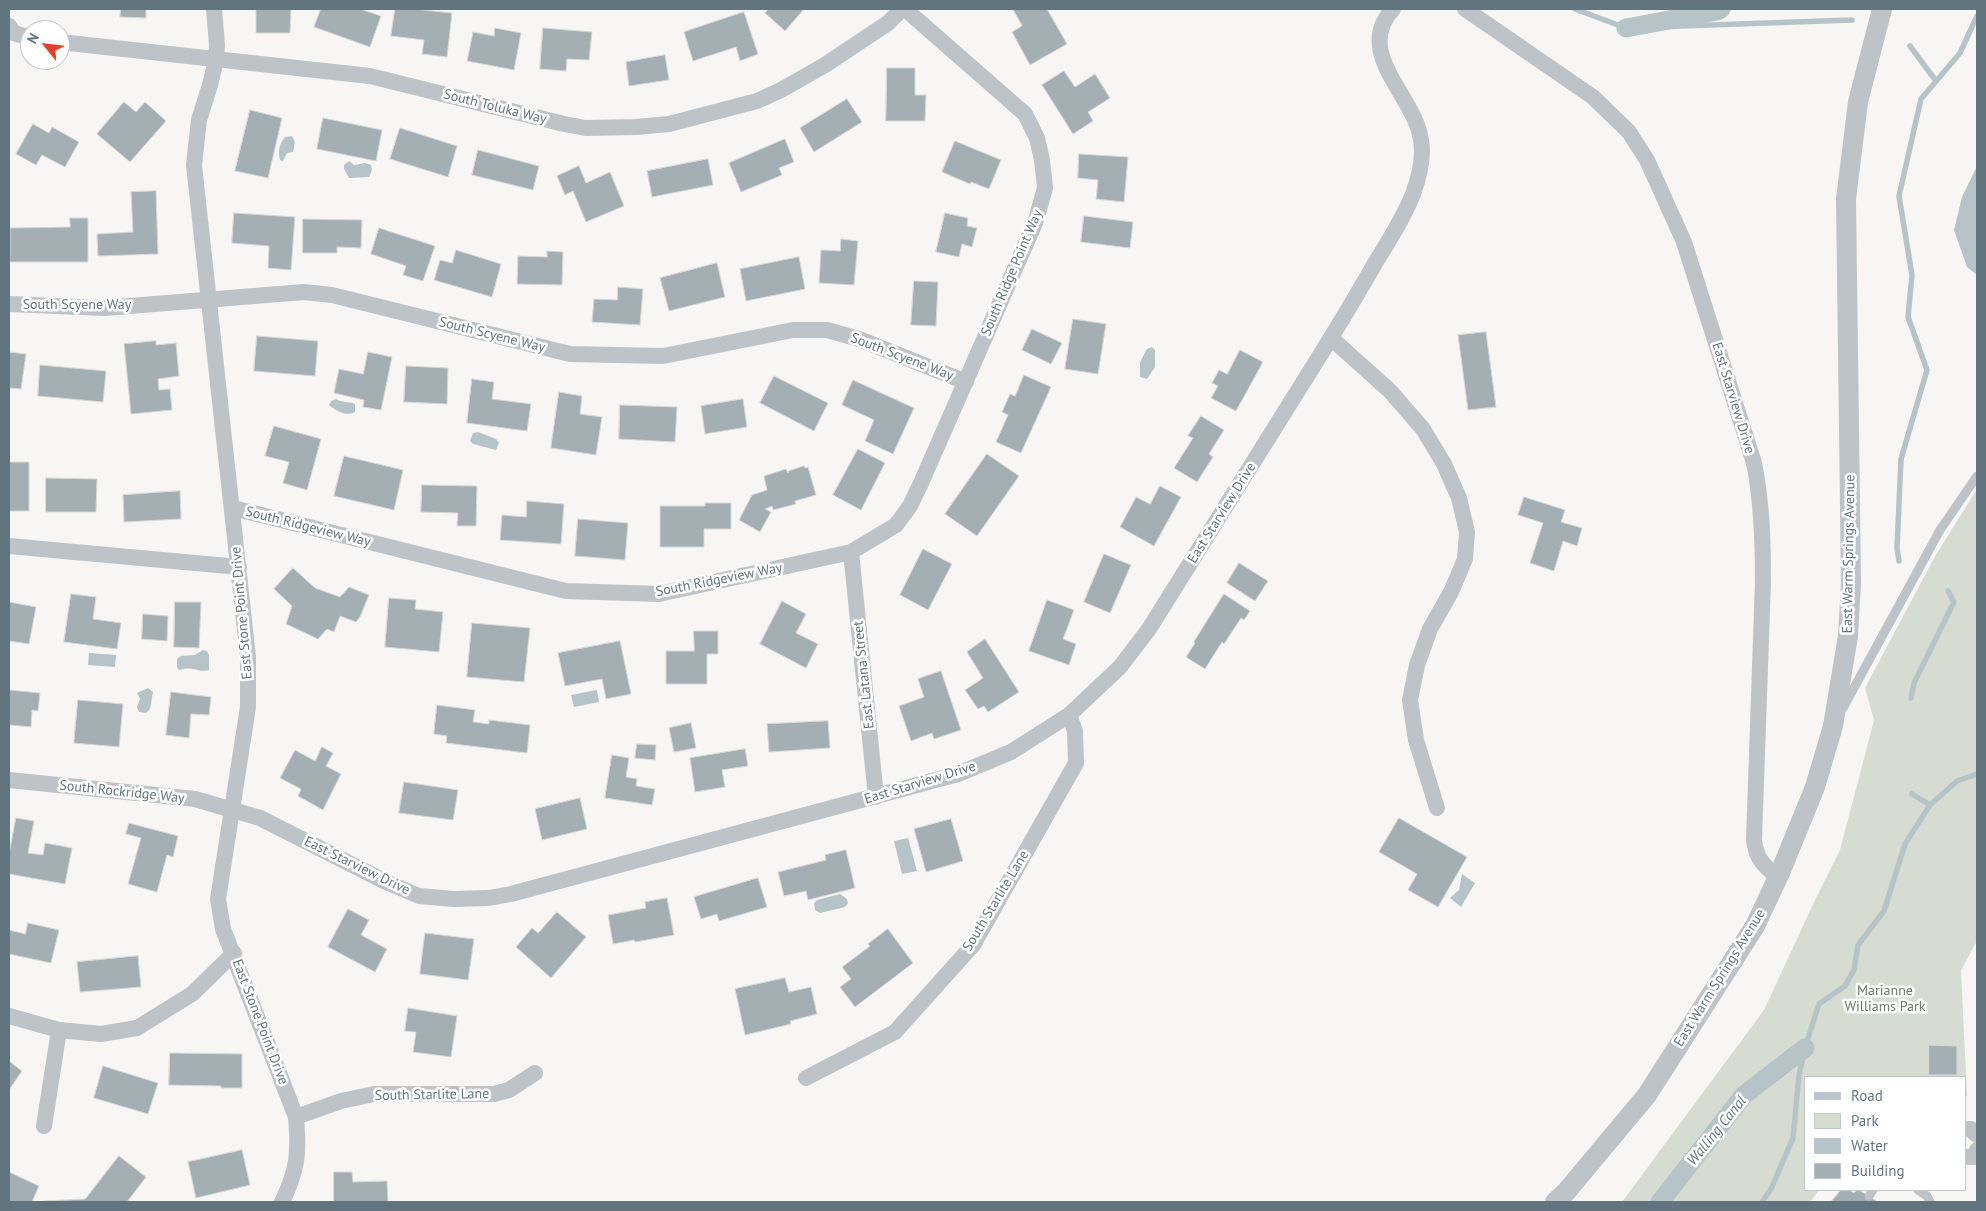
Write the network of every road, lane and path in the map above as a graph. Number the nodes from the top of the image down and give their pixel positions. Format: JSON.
{"nodes":[{"id":1,"x":214,"y":9,"type":"edge"},
{"id":2,"x":904,"y":9,"type":"edge"},
{"id":3,"x":1393,"y":9,"type":"edge"},
{"id":4,"x":1465,"y":9,"type":"edge"},
{"id":5,"x":1882,"y":9,"type":"edge"},
{"id":6,"x":9,"y":26,"type":"edge"},
{"id":7,"x":20,"y":35,"type":"edge"},
{"id":8,"x":70,"y":43,"type":"edge"},
{"id":9,"x":216,"y":60,"type":"junction"},
{"id":10,"x":208,"y":300,"type":"junction"},
{"id":11,"x":9,"y":304,"type":"edge"},
{"id":12,"x":1331,"y":338,"type":"junction"},
{"id":13,"x":966,"y":382,"type":"junction"},
{"id":14,"x":1977,"y":476,"type":"edge"},
{"id":15,"x":233,"y":508,"type":"junction"},
{"id":16,"x":9,"y":546,"type":"edge"},
{"id":17,"x":851,"y":552,"type":"junction"},
{"id":18,"x":239,"y":567,"type":"junction"},
{"id":19,"x":1069,"y":716,"type":"junction"},
{"id":20,"x":1833,"y":726,"type":"junction"},
{"id":21,"x":9,"y":780,"type":"edge"},
{"id":22,"x":876,"y":797,"type":"junction"},
{"id":23,"x":1437,"y":808,"type":"dead end"},
{"id":24,"x":233,"y":810,"type":"junction"},
{"id":25,"x":1778,"y":877,"type":"junction"},
{"id":26,"x":234,"y":953,"type":"junction"},
{"id":27,"x":9,"y":1016,"type":"edge"},
{"id":28,"x":59,"y":1030,"type":"junction"},
{"id":29,"x":535,"y":1072,"type":"dead end"},
{"id":30,"x":806,"y":1078,"type":"dead end"},
{"id":31,"x":296,"y":1117,"type":"junction"},
{"id":32,"x":44,"y":1126,"type":"dead end"},
{"id":33,"x":1966,"y":1129,"type":"edge"},
{"id":34,"x":1977,"y":1135,"type":"edge"},
{"id":35,"x":1977,"y":1150,"type":"edge"},
{"id":36,"x":1966,"y":1157,"type":"edge"},
{"id":37,"x":1920,"y":1191,"type":"edge"},
{"id":38,"x":282,"y":1202,"type":"edge"},
{"id":39,"x":1556,"y":1202,"type":"edge"},
{"id":40,"x":1930,"y":1202,"type":"edge"}],
"edges":[{"from":1,"to":9,"type":"street","name":"East Stone Point Drive"},
{"from":2,"to":9,"type":"street","name":"South Toluka Way"},
{"from":2,"to":13,"type":"street","name":"South Ridge Point Way"},
{"from":3,"to":12,"type":"street","name":"East Starview Drive"},
{"from":4,"to":25,"type":"street","name":"East Starview Drive"},
{"from":5,"to":20,"type":"street","name":"East Warm Springs Avenue"},
{"from":6,"to":7,"type":"street"},
{"from":8,"to":9,"type":"street","name":"South Toluka Way"},
{"from":9,"to":10,"type":"street","name":"East Stone Point Drive"},
{"from":10,"to":11,"type":"street","name":"South Scyene Way"},
{"from":10,"to":13,"type":"street","name":"South Scyene Way"},
{"from":10,"to":15,"type":"street","name":"East Stone Point Drive"},
{"from":12,"to":19,"type":"street","name":"East Starview Drive"},
{"from":12,"to":23,"type":"street"},
{"from":13,"to":17,"type":"street","name":"South Ridgeview Way"},
{"from":14,"to":20,"type":"lane"},
{"from":15,"to":17,"type":"street","name":"South Ridgeview Way"},
{"from":15,"to":18,"type":"street","name":"East Stone Point Drive"},
{"from":16,"to":18,"type":"street"},
{"from":17,"to":22,"type":"street","name":"East Latana Street"},
{"from":18,"to":24,"type":"street","name":"East Stone Point Drive"},
{"from":19,"to":22,"type":"street","name":"East Starview Drive"},
{"from":19,"to":30,"type":"street","name":"South Starlite Lane"},
{"from":20,"to":25,"type":"street","name":"East Warm Springs Avenue"},
{"from":21,"to":24,"type":"street","name":"South Rockridge Way"},
{"from":22,"to":24,"type":"street","name":"East Starview Drive"},
{"from":24,"to":26,"type":"street","name":"East Stone Point Drive"},
{"from":25,"to":39,"type":"street","name":"East Warm Springs Avenue"},
{"from":26,"to":28,"type":"street"},
{"from":26,"to":31,"type":"street","name":"East Stone Point Drive"},
{"from":27,"to":28,"type":"street"},
{"from":28,"to":32,"type":"street"},
{"from":29,"to":31,"type":"street","name":"South Starlite Lane"},
{"from":31,"to":38,"type":"street","name":"East Stone Point Drive"},
{"from":33,"to":34,"type":"street"},
{"from":35,"to":36,"type":"street"},
{"from":37,"to":40,"type":"lane"}]}
